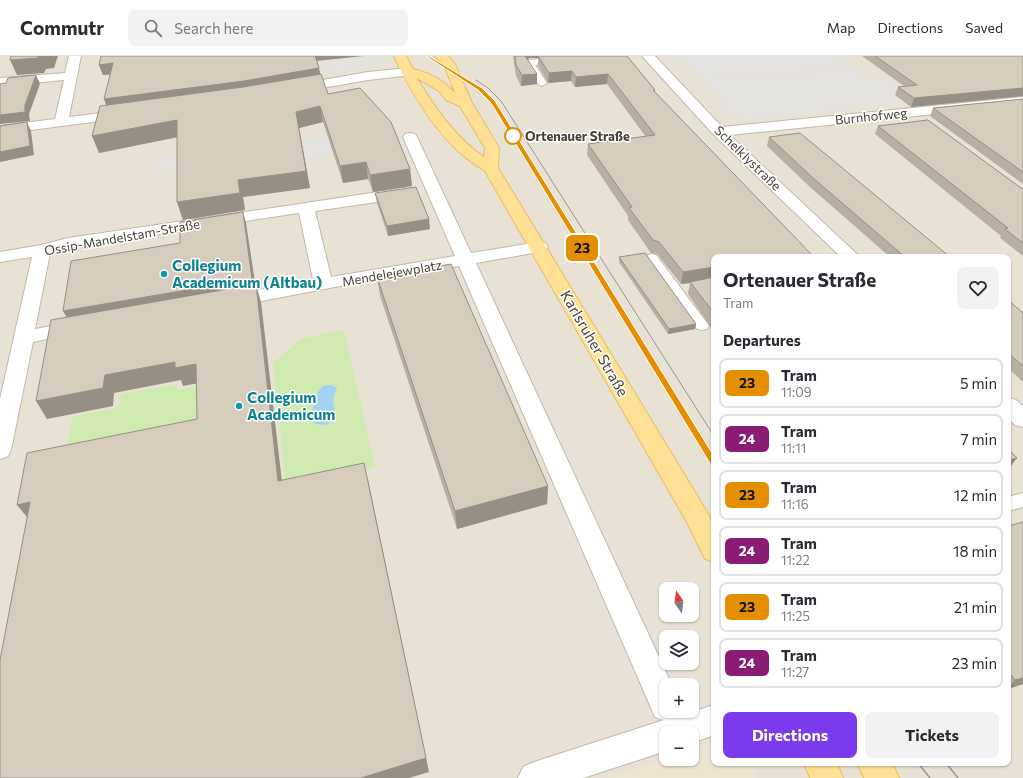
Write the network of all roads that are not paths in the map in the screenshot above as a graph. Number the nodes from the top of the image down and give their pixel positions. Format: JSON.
{"nodes":[{"id":1,"x":75,"y":56,"type":"edge"},
{"id":2,"x":400,"y":56,"type":"edge"},
{"id":3,"x":441,"y":56,"type":"edge"},
{"id":4,"x":648,"y":56,"type":"edge"},
{"id":5,"x":568,"y":59,"type":"edge"},
{"id":6,"x":408,"y":72,"type":"junction"},
{"id":7,"x":70,"y":76,"type":"junction"},
{"id":8,"x":0,"y":82,"type":"edge"},
{"id":9,"x":542,"y":83,"type":"edge"},
{"id":10,"x":284,"y":91,"type":"edge"},
{"id":11,"x":1023,"y":101,"type":"edge"},
{"id":12,"x":465,"y":103,"type":"junction"},
{"id":13,"x":138,"y":112,"type":"edge"},
{"id":14,"x":913,"y":112,"type":"junction"},
{"id":15,"x":61,"y":122,"type":"junction"},
{"id":16,"x":932,"y":126,"type":"edge"},
{"id":17,"x":0,"y":130,"type":"edge"},
{"id":18,"x":720,"y":132,"type":"junction"},
{"id":19,"x":410,"y":137,"type":"dead end"},
{"id":20,"x":491,"y":168,"type":"junction"},
{"id":21,"x":433,"y":189,"type":"junction"},
{"id":22,"x":306,"y":208,"type":"junction"},
{"id":23,"x":539,"y":248,"type":"junction"},
{"id":24,"x":42,"y":250,"type":"junction"},
{"id":25,"x":848,"y":254,"type":"edge"},
{"id":26,"x":0,"y":257,"type":"edge"},
{"id":27,"x":652,"y":258,"type":"edge"},
{"id":28,"x":466,"y":260,"type":"junction"},
{"id":29,"x":323,"y":284,"type":"junction"},
{"id":30,"x":691,"y":288,"type":"edge"},
{"id":31,"x":676,"y":291,"type":"junction"},
{"id":32,"x":215,"y":303,"type":"edge"},
{"id":33,"x":92,"y":325,"type":"edge"},
{"id":34,"x":702,"y":326,"type":"dead end"},
{"id":35,"x":24,"y":337,"type":"junction"},
{"id":36,"x":1011,"y":408,"type":"edge"},
{"id":37,"x":4,"y":414,"type":"edge"},
{"id":38,"x":1023,"y":420,"type":"edge"},
{"id":39,"x":0,"y":450,"type":"edge"},
{"id":40,"x":1023,"y":500,"type":"edge"},
{"id":41,"x":1011,"y":503,"type":"edge"},
{"id":42,"x":698,"y":519,"type":"junction"},
{"id":43,"x":711,"y":538,"type":"edge"},
{"id":44,"x":711,"y":545,"type":"edge"},
{"id":45,"x":711,"y":720,"type":"edge"},
{"id":46,"x":670,"y":724,"type":"edge"},
{"id":47,"x":821,"y":766,"type":"edge"},
{"id":48,"x":875,"y":766,"type":"edge"},
{"id":49,"x":534,"y":778,"type":"edge"},
{"id":50,"x":827,"y":778,"type":"edge"},
{"id":51,"x":883,"y":778,"type":"edge"}],
"edges":[{"from":1,"to":7,"type":"street"},
{"from":2,"to":6,"type":"main road","name":"Karlsruher Straße"},
{"from":3,"to":12,"type":"main road"},
{"from":4,"to":18,"type":"street","name":"Schelklystraße"},
{"from":5,"to":9,"type":"lane"},
{"from":6,"to":10,"type":"street"},
{"from":6,"to":12,"type":"main road"},
{"from":6,"to":20,"type":"main road","name":"Karlsruher Straße"},
{"from":7,"to":8,"type":"street"},
{"from":7,"to":15,"type":"street"},
{"from":11,"to":14,"type":"street","name":"Burnhofweg"},
{"from":12,"to":20,"type":"main road"},
{"from":13,"to":15,"type":"street"},
{"from":14,"to":16,"type":"street"},
{"from":14,"to":18,"type":"street","name":"Burnhofweg"},
{"from":15,"to":17,"type":"street"},
{"from":18,"to":25,"type":"street","name":"Schelklystraße"},
{"from":19,"to":21,"type":"street"},
{"from":20,"to":23,"type":"main road","name":"Karlsruher Straße"},
{"from":21,"to":22,"type":"street","name":"Ossip-Mandelstam-Straße"},
{"from":21,"to":28,"type":"street"},
{"from":22,"to":24,"type":"street","name":"Ossip-Mandelstam-Straße"},
{"from":22,"to":29,"type":"street","name":"Mendelejewplatz"},
{"from":23,"to":28,"type":"street","name":"Mendelejewplatz"},
{"from":23,"to":42,"type":"main road","name":"Karlsruher Straße"},
{"from":24,"to":26,"type":"street","name":"Ossip-Mandelstam-Straße"},
{"from":24,"to":35,"type":"street"},
{"from":27,"to":31,"type":"lane"},
{"from":28,"to":29,"type":"street","name":"Mendelejewplatz"},
{"from":28,"to":46,"type":"street"},
{"from":29,"to":32,"type":"street"},
{"from":30,"to":31,"type":"lane"},
{"from":31,"to":34,"type":"lane"},
{"from":33,"to":35,"type":"street"},
{"from":35,"to":37,"type":"street"},
{"from":36,"to":38,"type":"street"},
{"from":37,"to":39,"type":"street"},
{"from":40,"to":41,"type":"lane"},
{"from":42,"to":43,"type":"main road","name":"Karlsruher Straße"},
{"from":42,"to":44,"type":"main road","name":"Karlsruher Straße"},
{"from":45,"to":46,"type":"street"},
{"from":46,"to":49,"type":"street"},
{"from":47,"to":50,"type":"main road"},
{"from":48,"to":51,"type":"main road"}]}
